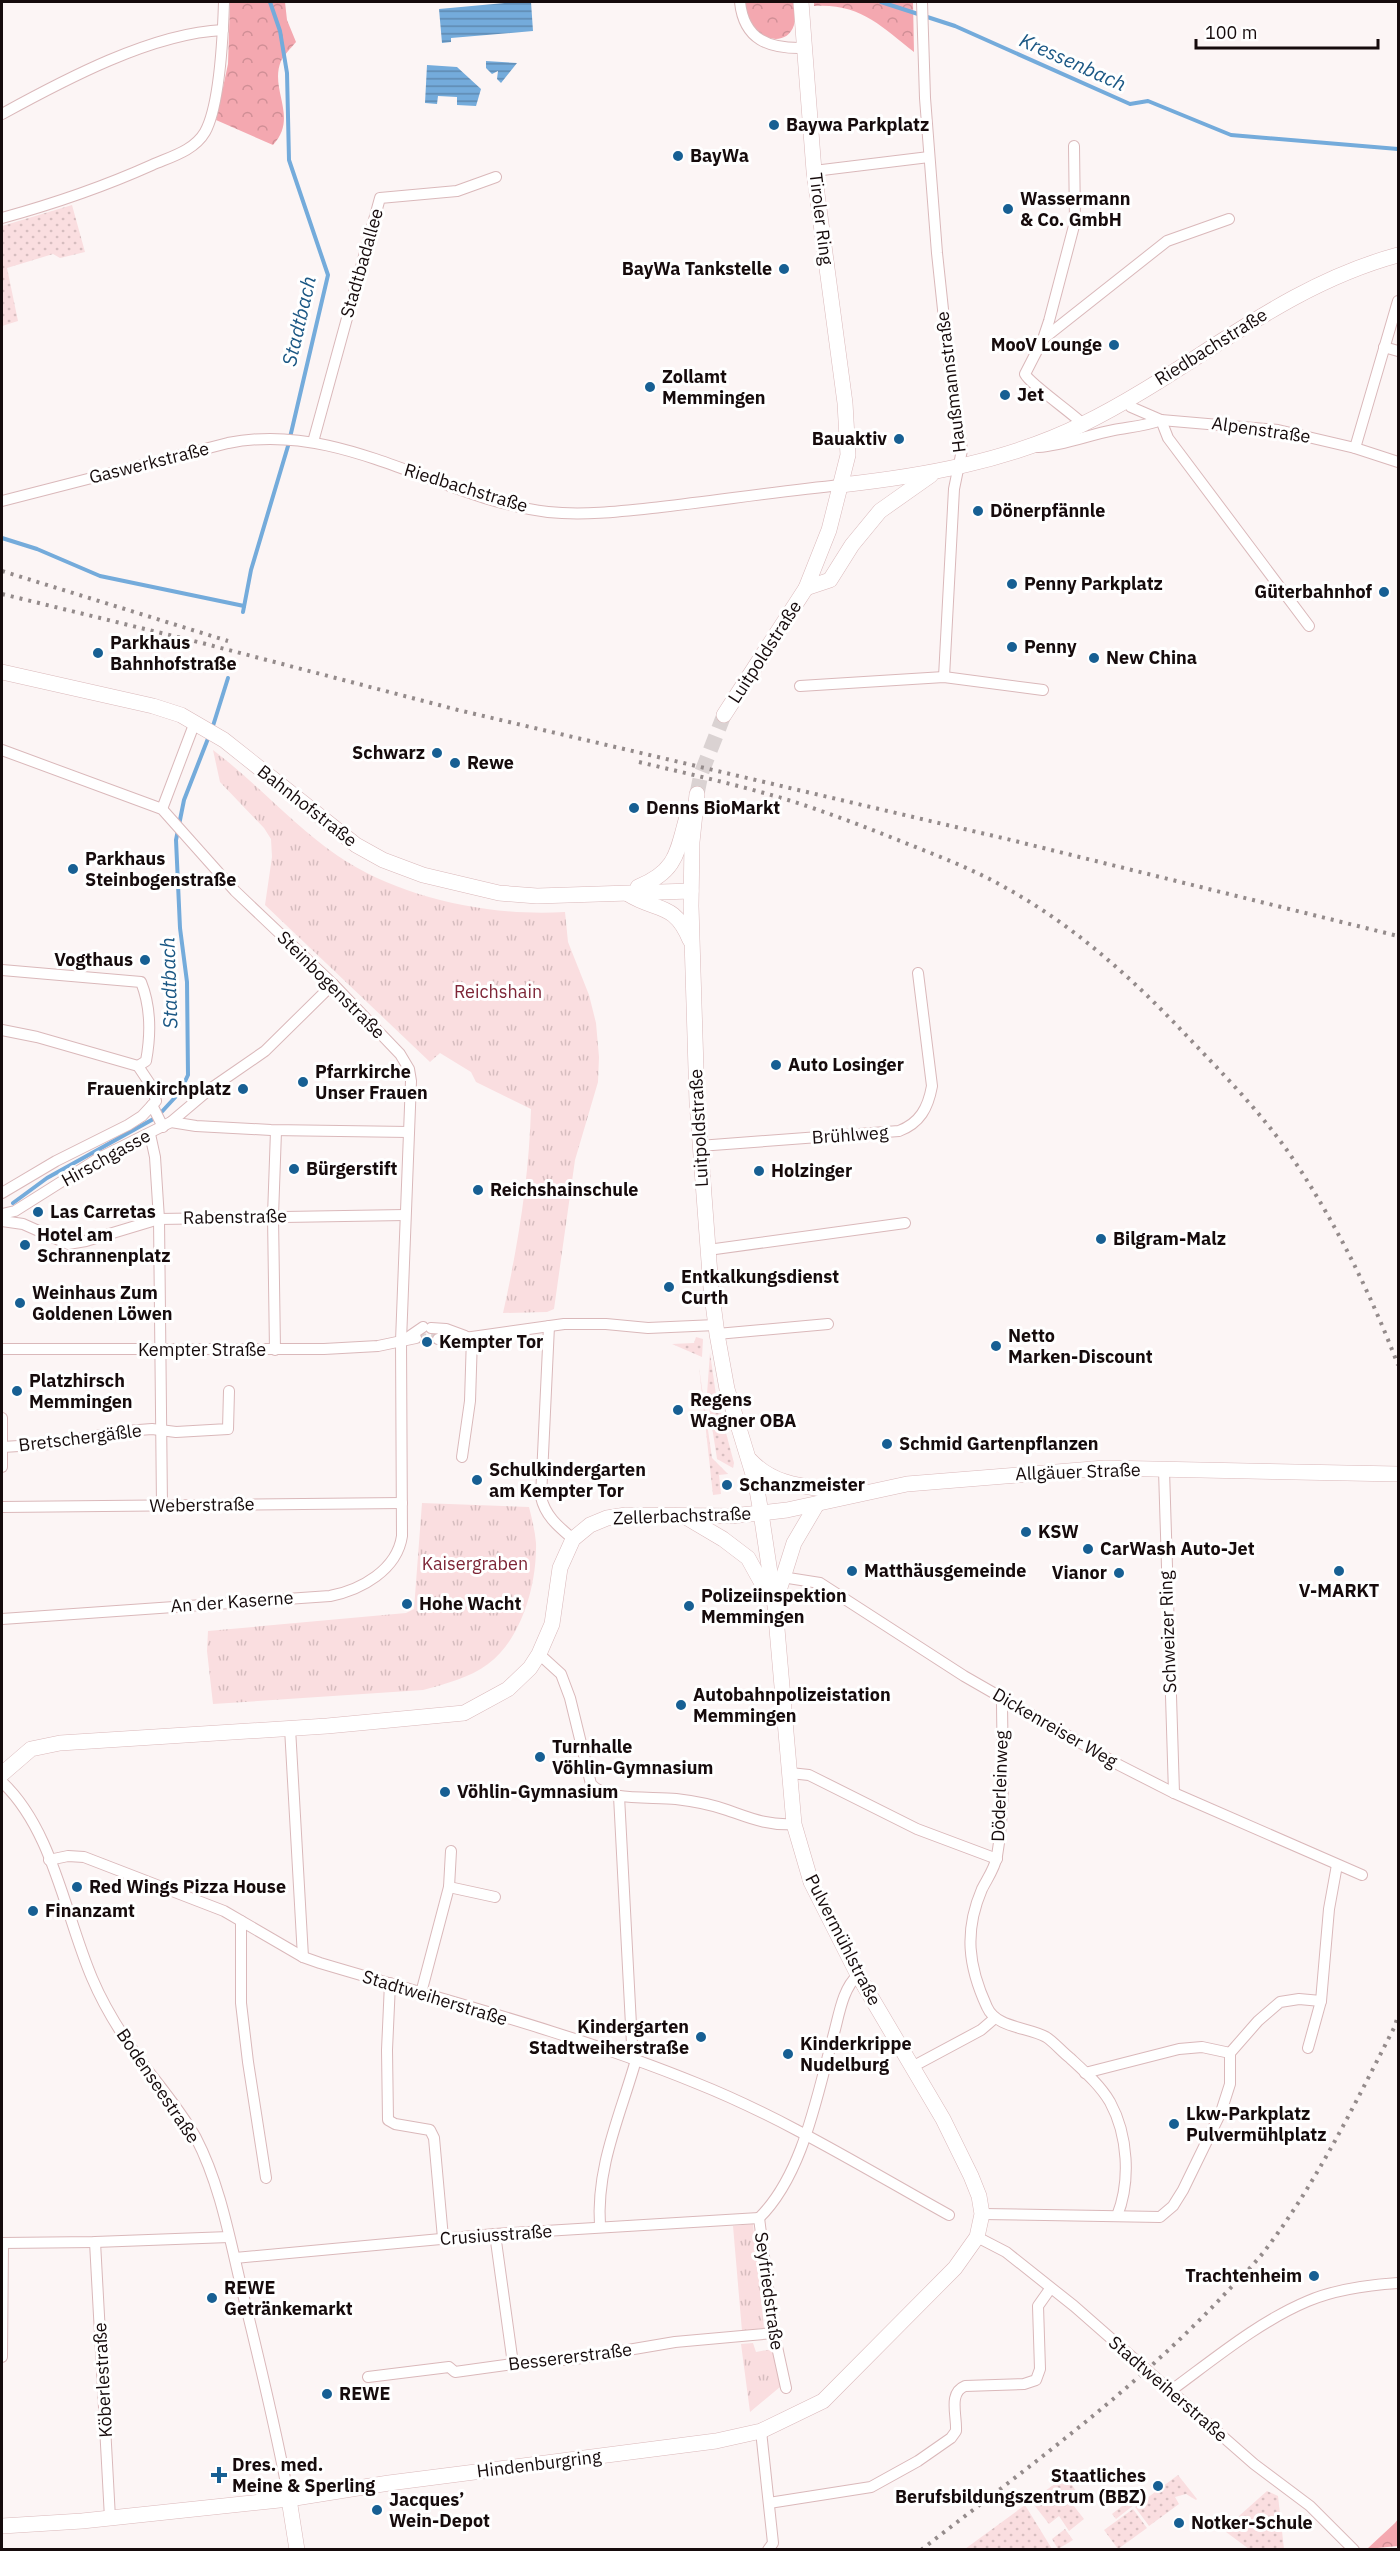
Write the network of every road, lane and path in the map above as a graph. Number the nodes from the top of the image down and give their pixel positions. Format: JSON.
{"nodes":[{"id":1,"x":224,"y":2,"type":"edge"},
{"id":2,"x":740,"y":2,"type":"edge"},
{"id":3,"x":801,"y":2,"type":"edge"},
{"id":4,"x":922,"y":3,"type":"edge"},
{"id":5,"x":223,"y":30,"type":"junction"},
{"id":6,"x":804,"y":48,"type":"junction"},
{"id":7,"x":2,"y":114,"type":"edge"},
{"id":8,"x":1074,"y":146,"type":"dead end"},
{"id":9,"x":929,"y":157,"type":"junction"},
{"id":10,"x":814,"y":171,"type":"junction"},
{"id":11,"x":496,"y":177,"type":"dead end"},
{"id":12,"x":2,"y":218,"type":"edge"},
{"id":13,"x":1229,"y":219,"type":"dead end"},
{"id":14,"x":1398,"y":255,"type":"edge"},
{"id":15,"x":1398,"y":301,"type":"edge"},
{"id":16,"x":1043,"y":339,"type":"junction"},
{"id":17,"x":1384,"y":347,"type":"junction"},
{"id":18,"x":1398,"y":351,"type":"edge"},
{"id":19,"x":1126,"y":400,"type":"junction"},
{"id":20,"x":1161,"y":420,"type":"junction"},
{"id":21,"x":1083,"y":424,"type":"junction"},
{"id":22,"x":297,"y":440,"type":"joint"},
{"id":23,"x":313,"y":442,"type":"junction"},
{"id":24,"x":1026,"y":448,"type":"junction"},
{"id":25,"x":1355,"y":448,"type":"junction"},
{"id":26,"x":1398,"y":462,"type":"edge"},
{"id":27,"x":959,"y":465,"type":"junction"},
{"id":28,"x":939,"y":470,"type":"junction"},
{"id":29,"x":841,"y":485,"type":"junction"},
{"id":30,"x":2,"y":501,"type":"edge"},
{"id":31,"x":806,"y":588,"type":"junction"},
{"id":32,"x":1309,"y":626,"type":"dead end"},
{"id":33,"x":2,"y":672,"type":"edge"},
{"id":34,"x":944,"y":677,"type":"junction"},
{"id":35,"x":800,"y":686,"type":"dead end"},
{"id":36,"x":1043,"y":690,"type":"dead end"},
{"id":37,"x":724,"y":715,"type":"tunnel mouth"},
{"id":38,"x":199,"y":725,"type":"junction"},
{"id":39,"x":2,"y":750,"type":"edge"},
{"id":40,"x":162,"y":809,"type":"junction"},
{"id":41,"x":691,"y":891,"type":"junction"},
{"id":42,"x":626,"y":892,"type":"junction"},
{"id":43,"x":693,"y":948,"type":"junction"},
{"id":44,"x":2,"y":970,"type":"edge"},
{"id":45,"x":918,"y":973,"type":"dead end"},
{"id":46,"x":333,"y":984,"type":"junction"},
{"id":47,"x":2,"y":1030,"type":"edge"},
{"id":48,"x":138,"y":1066,"type":"junction"},
{"id":49,"x":153,"y":1108,"type":"junction"},
{"id":50,"x":165,"y":1124,"type":"junction"},
{"id":51,"x":276,"y":1131,"type":"junction"},
{"id":52,"x":410,"y":1132,"type":"junction"},
{"id":53,"x":150,"y":1134,"type":"junction"},
{"id":54,"x":699,"y":1146,"type":"junction"},
{"id":55,"x":2,"y":1193,"type":"edge"},
{"id":56,"x":2,"y":1214,"type":"edge"},
{"id":57,"x":405,"y":1215,"type":"junction"},
{"id":58,"x":273,"y":1216,"type":"junction"},
{"id":59,"x":159,"y":1219,"type":"junction"},
{"id":60,"x":2,"y":1221,"type":"edge"},
{"id":61,"x":905,"y":1223,"type":"dead end"},
{"id":62,"x":708,"y":1250,"type":"junction"},
{"id":63,"x":828,"y":1324,"type":"dead end"},
{"id":64,"x":549,"y":1326,"type":"junction"},
{"id":65,"x":716,"y":1330,"type":"junction"},
{"id":66,"x":470,"y":1337,"type":"junction"},
{"id":67,"x":416,"y":1338,"type":"tunnel mouth"},
{"id":68,"x":438,"y":1339,"type":"tunnel mouth"},
{"id":69,"x":401,"y":1341,"type":"junction"},
{"id":70,"x":2,"y":1349,"type":"edge"},
{"id":71,"x":162,"y":1349,"type":"junction"},
{"id":72,"x":275,"y":1350,"type":"junction"},
{"id":73,"x":229,"y":1391,"type":"dead end"},
{"id":74,"x":2,"y":1418,"type":"edge"},
{"id":75,"x":160,"y":1430,"type":"junction"},
{"id":76,"x":3,"y":1447,"type":"junction"},
{"id":77,"x":462,"y":1457,"type":"dead end"},
{"id":78,"x":748,"y":1457,"type":"junction"},
{"id":79,"x":2,"y":1467,"type":"edge"},
{"id":80,"x":1164,"y":1470,"type":"junction"},
{"id":81,"x":1398,"y":1474,"type":"edge"},
{"id":82,"x":854,"y":1494,"type":"junction"},
{"id":83,"x":402,"y":1503,"type":"junction"},
{"id":84,"x":817,"y":1504,"type":"junction"},
{"id":85,"x":2,"y":1506,"type":"edge"},
{"id":86,"x":162,"y":1506,"type":"junction"},
{"id":87,"x":761,"y":1513,"type":"junction"},
{"id":88,"x":683,"y":1515,"type":"junction"},
{"id":89,"x":573,"y":1539,"type":"junction"},
{"id":90,"x":782,"y":1577,"type":"junction"},
{"id":91,"x":775,"y":1606,"type":"junction"},
{"id":92,"x":2,"y":1618,"type":"edge"},
{"id":93,"x":539,"y":1654,"type":"junction"},
{"id":94,"x":1002,"y":1697,"type":"junction"},
{"id":95,"x":290,"y":1728,"type":"junction"},
{"id":96,"x":790,"y":1773,"type":"junction"},
{"id":97,"x":2,"y":1774,"type":"edge"},
{"id":98,"x":2,"y":1782,"type":"edge"},
{"id":99,"x":1174,"y":1793,"type":"junction"},
{"id":100,"x":620,"y":1796,"type":"junction"},
{"id":101,"x":794,"y":1824,"type":"junction"},
{"id":102,"x":451,"y":1851,"type":"dead end"},
{"id":103,"x":997,"y":1859,"type":"junction"},
{"id":104,"x":49,"y":1860,"type":"junction"},
{"id":105,"x":1337,"y":1865,"type":"junction"},
{"id":106,"x":1362,"y":1875,"type":"dead end"},
{"id":107,"x":449,"y":1887,"type":"junction"},
{"id":108,"x":495,"y":1897,"type":"dead end"},
{"id":109,"x":241,"y":1921,"type":"junction"},
{"id":110,"x":303,"y":1957,"type":"junction"},
{"id":111,"x":858,"y":1975,"type":"junction"},
{"id":112,"x":390,"y":1983,"type":"junction"},
{"id":113,"x":421,"y":1993,"type":"junction"},
{"id":114,"x":1321,"y":2001,"type":"junction"},
{"id":115,"x":995,"y":2019,"type":"junction"},
{"id":116,"x":1308,"y":2048,"type":"dead end"},
{"id":117,"x":1230,"y":2053,"type":"junction"},
{"id":118,"x":633,"y":2059,"type":"junction"},
{"id":119,"x":912,"y":2067,"type":"junction"},
{"id":120,"x":1085,"y":2073,"type":"junction"},
{"id":121,"x":806,"y":2136,"type":"junction"},
{"id":122,"x":266,"y":2178,"type":"dead end"},
{"id":123,"x":982,"y":2214,"type":"junction"},
{"id":124,"x":949,"y":2216,"type":"dead end"},
{"id":125,"x":1117,"y":2216,"type":"junction"},
{"id":126,"x":759,"y":2218,"type":"junction"},
{"id":127,"x":600,"y":2226,"type":"junction"},
{"id":128,"x":495,"y":2234,"type":"junction"},
{"id":129,"x":229,"y":2237,"type":"junction"},
{"id":130,"x":977,"y":2237,"type":"junction"},
{"id":131,"x":443,"y":2238,"type":"junction"},
{"id":132,"x":95,"y":2242,"type":"junction"},
{"id":133,"x":2,"y":2243,"type":"edge"},
{"id":134,"x":235,"y":2259,"type":"junction"},
{"id":135,"x":1398,"y":2283,"type":"edge"},
{"id":136,"x":1050,"y":2289,"type":"junction"},
{"id":137,"x":774,"y":2333,"type":"junction"},
{"id":138,"x":2,"y":2356,"type":"edge"},
{"id":139,"x":513,"y":2364,"type":"junction"},
{"id":140,"x":368,"y":2377,"type":"dead end"},
{"id":141,"x":786,"y":2388,"type":"dead end"},
{"id":142,"x":1169,"y":2392,"type":"junction"},
{"id":143,"x":761,"y":2431,"type":"junction"},
{"id":144,"x":289,"y":2499,"type":"junction"},
{"id":145,"x":769,"y":2503,"type":"junction"},
{"id":146,"x":110,"y":2518,"type":"junction"},
{"id":147,"x":2,"y":2526,"type":"edge"},
{"id":148,"x":772,"y":2547,"type":"edge"},
{"id":149,"x":297,"y":2550,"type":"edge"},
{"id":150,"x":1354,"y":2550,"type":"edge"}],
"edges":[{"from":1,"to":5,"type":"street"},
{"from":2,"to":6,"type":"street"},
{"from":3,"to":6,"type":"main road","name":"Tiroler Ring"},
{"from":4,"to":9,"type":"street","name":"Haußmannstraße"},
{"from":5,"to":7,"type":"street"},
{"from":5,"to":12,"type":"street"},
{"from":6,"to":10,"type":"main road","name":"Tiroler Ring"},
{"from":8,"to":16,"type":"street"},
{"from":9,"to":10,"type":"street"},
{"from":9,"to":27,"type":"street","name":"Haußmannstraße"},
{"from":10,"to":29,"type":"main road","name":"Tiroler Ring"},
{"from":11,"to":23,"type":"street","name":"Stadtbadallee"},
{"from":13,"to":16,"type":"street"},
{"from":14,"to":19,"type":"main road","name":"Riedbachstraße"},
{"from":15,"to":17,"type":"street"},
{"from":16,"to":21,"type":"street"},
{"from":17,"to":18,"type":"street"},
{"from":17,"to":25,"type":"street"},
{"from":19,"to":20,"type":"street","name":"Alpenstraße"},
{"from":19,"to":21,"type":"main road","name":"Riedbachstraße"},
{"from":20,"to":24,"type":"street","name":"Riedbachstraße"},
{"from":20,"to":25,"type":"street","name":"Alpenstraße"},
{"from":20,"to":32,"type":"street"},
{"from":21,"to":24,"type":"main road","name":"Riedbachstraße"},
{"from":22,"to":23,"type":"street","name":"Riedbachstraße"},
{"from":22,"to":30,"type":"street","name":"Gaswerkstraße"},
{"from":23,"to":29,"type":"street","name":"Riedbachstraße"},
{"from":24,"to":27,"type":"main road","name":"Riedbachstraße"},
{"from":25,"to":26,"type":"street","name":"Alpenstraße"},
{"from":27,"to":28,"type":"main road","name":"Riedbachstraße"},
{"from":27,"to":34,"type":"street","name":"Haußmannstraße"},
{"from":28,"to":29,"type":"main road","name":"Riedbachstraße"},
{"from":28,"to":31,"type":"main road"},
{"from":29,"to":31,"type":"main road","name":"Luitpoldstraße"},
{"from":31,"to":37,"type":"main road","name":"Luitpoldstraße"},
{"from":33,"to":38,"type":"main road","name":"Bahnhofstraße"},
{"from":34,"to":35,"type":"street"},
{"from":34,"to":36,"type":"street"},
{"from":38,"to":40,"type":"street"},
{"from":38,"to":42,"type":"main road","name":"Bahnhofstraße"},
{"from":39,"to":40,"type":"street"},
{"from":40,"to":46,"type":"street","name":"Steinbogenstraße"},
{"from":41,"to":42,"type":"main road","name":"Bahnhofstraße"},
{"from":41,"to":42,"type":"main road","name":"Luitpoldstraße"},
{"from":41,"to":43,"type":"main road","name":"Luitpoldstraße"},
{"from":42,"to":43,"type":"main road","name":"Bahnhofstraße"},
{"from":43,"to":54,"type":"main road","name":"Luitpoldstraße"},
{"from":44,"to":48,"type":"street"},
{"from":45,"to":54,"type":"street","name":"Brühlweg"},
{"from":46,"to":50,"type":"street"},
{"from":46,"to":52,"type":"street","name":"Steinbogenstraße"},
{"from":47,"to":48,"type":"street"},
{"from":48,"to":49,"type":"street"},
{"from":49,"to":50,"type":"street","name":"Hirschgasse"},
{"from":49,"to":55,"type":"street","name":"Hirschgasse"},
{"from":50,"to":51,"type":"street"},
{"from":50,"to":53,"type":"street","name":"Hirschgasse"},
{"from":51,"to":52,"type":"street"},
{"from":51,"to":58,"type":"street"},
{"from":52,"to":57,"type":"street","name":"Steinbogenstraße"},
{"from":53,"to":56,"type":"street","name":"Hirschgasse"},
{"from":53,"to":59,"type":"street"},
{"from":54,"to":62,"type":"main road","name":"Luitpoldstraße"},
{"from":57,"to":58,"type":"street","name":"Rabenstraße"},
{"from":57,"to":69,"type":"street","name":"Steinbogenstraße"},
{"from":58,"to":59,"type":"street","name":"Rabenstraße"},
{"from":58,"to":72,"type":"street"},
{"from":59,"to":60,"type":"street","name":"Rabenstraße"},
{"from":59,"to":71,"type":"street"},
{"from":61,"to":62,"type":"street"},
{"from":62,"to":65,"type":"main road","name":"Luitpoldstraße"},
{"from":63,"to":65,"type":"street","name":"Kempter Straße"},
{"from":64,"to":65,"type":"street","name":"Kempter Straße"},
{"from":64,"to":66,"type":"street","name":"Kempter Straße"},
{"from":64,"to":89,"type":"street"},
{"from":65,"to":78,"type":"main road","name":"Luitpoldstraße"},
{"from":66,"to":68,"type":"street","name":"Kempter Straße"},
{"from":66,"to":69,"type":"street","name":"Kempter Straße"},
{"from":66,"to":77,"type":"street"},
{"from":67,"to":69,"type":"street","name":"Kempter Straße"},
{"from":69,"to":72,"type":"street","name":"Kempter Straße"},
{"from":69,"to":83,"type":"street","name":"An der Kaserne"},
{"from":70,"to":71,"type":"street","name":"Kempter Straße"},
{"from":71,"to":72,"type":"street","name":"Kempter Straße"},
{"from":71,"to":75,"type":"street"},
{"from":73,"to":75,"type":"street","name":"Bretschergäßle"},
{"from":74,"to":76,"type":"street"},
{"from":75,"to":76,"type":"street","name":"Bretschergäßle"},
{"from":75,"to":86,"type":"street"},
{"from":76,"to":79,"type":"street"},
{"from":78,"to":82,"type":"main road"},
{"from":78,"to":87,"type":"main road","name":"Luitpoldstraße"},
{"from":80,"to":81,"type":"main road","name":"Allgäuer Straße"},
{"from":80,"to":82,"type":"main road","name":"Allgäuer Straße"},
{"from":80,"to":99,"type":"street","name":"Schweizer Ring"},
{"from":82,"to":84,"type":"main road","name":"Allgäuer Straße"},
{"from":83,"to":86,"type":"street","name":"Weberstraße"},
{"from":83,"to":92,"type":"street","name":"An der Kaserne"},
{"from":84,"to":87,"type":"main road","name":"Allgäuer Straße"},
{"from":84,"to":90,"type":"main road"},
{"from":85,"to":86,"type":"street","name":"Weberstraße"},
{"from":87,"to":88,"type":"main road","name":"Zellerbachstraße"},
{"from":87,"to":91,"type":"main road","name":"Pulvermühlstraße"},
{"from":88,"to":89,"type":"main road","name":"Zellerbachstraße"},
{"from":88,"to":91,"type":"main road"},
{"from":89,"to":93,"type":"main road"},
{"from":90,"to":91,"type":"main road"},
{"from":90,"to":94,"type":"street","name":"Dickenreiser Weg"},
{"from":91,"to":96,"type":"main road","name":"Pulvermühlstraße"},
{"from":93,"to":95,"type":"main road"},
{"from":93,"to":100,"type":"street"},
{"from":94,"to":99,"type":"street","name":"Dickenreiser Weg"},
{"from":94,"to":103,"type":"street","name":"Döderleinweg"},
{"from":95,"to":97,"type":"main road"},
{"from":95,"to":110,"type":"street"},
{"from":96,"to":101,"type":"main road","name":"Pulvermühlstraße"},
{"from":96,"to":103,"type":"street"},
{"from":98,"to":104,"type":"street","name":"Bodenseestraße"},
{"from":99,"to":105,"type":"street","name":"Dickenreiser Weg"},
{"from":100,"to":101,"type":"street"},
{"from":100,"to":118,"type":"street"},
{"from":101,"to":111,"type":"main road","name":"Pulvermühlstraße"},
{"from":102,"to":107,"type":"street"},
{"from":103,"to":115,"type":"street","name":"Döderleinweg"},
{"from":104,"to":109,"type":"street","name":"Stadtweiherstraße"},
{"from":104,"to":129,"type":"street","name":"Bodenseestraße"},
{"from":105,"to":106,"type":"street","name":"Dickenreiser Weg"},
{"from":105,"to":114,"type":"street"},
{"from":107,"to":108,"type":"street"},
{"from":107,"to":113,"type":"street"},
{"from":109,"to":110,"type":"street","name":"Stadtweiherstraße"},
{"from":109,"to":122,"type":"street"},
{"from":110,"to":112,"type":"street","name":"Stadtweiherstraße"},
{"from":111,"to":119,"type":"main road","name":"Pulvermühlstraße"},
{"from":111,"to":121,"type":"street","name":"Seyfriedstraße"},
{"from":112,"to":113,"type":"street","name":"Stadtweiherstraße"},
{"from":112,"to":131,"type":"street"},
{"from":113,"to":118,"type":"street","name":"Stadtweiherstraße"},
{"from":114,"to":116,"type":"street"},
{"from":114,"to":117,"type":"street"},
{"from":115,"to":119,"type":"street"},
{"from":115,"to":120,"type":"street"},
{"from":117,"to":120,"type":"street"},
{"from":117,"to":125,"type":"street"},
{"from":118,"to":121,"type":"street","name":"Stadtweiherstraße"},
{"from":118,"to":127,"type":"street"},
{"from":119,"to":123,"type":"main road","name":"Pulvermühlstraße"},
{"from":120,"to":125,"type":"street"},
{"from":121,"to":124,"type":"street","name":"Stadtweiherstraße"},
{"from":121,"to":126,"type":"street","name":"Seyfriedstraße"},
{"from":123,"to":125,"type":"street"},
{"from":123,"to":130,"type":"main road","name":"Hindenburgring"},
{"from":126,"to":127,"type":"street","name":"Crusiusstraße"},
{"from":126,"to":137,"type":"street","name":"Seyfriedstraße"},
{"from":127,"to":128,"type":"street","name":"Crusiusstraße"},
{"from":128,"to":131,"type":"street","name":"Crusiusstraße"},
{"from":128,"to":139,"type":"street"},
{"from":129,"to":132,"type":"street"},
{"from":129,"to":134,"type":"street","name":"Bodenseestraße"},
{"from":130,"to":136,"type":"street","name":"Stadtweiherstraße"},
{"from":130,"to":143,"type":"main road","name":"Hindenburgring"},
{"from":131,"to":134,"type":"street","name":"Crusiusstraße"},
{"from":132,"to":133,"type":"street"},
{"from":132,"to":146,"type":"street","name":"Köberlestraße"},
{"from":133,"to":138,"type":"street"},
{"from":134,"to":144,"type":"street","name":"Bodenseestraße"},
{"from":135,"to":142,"type":"street"},
{"from":136,"to":142,"type":"street","name":"Stadtweiherstraße"},
{"from":136,"to":145,"type":"street"},
{"from":137,"to":139,"type":"street","name":"Bessererstraße"},
{"from":137,"to":141,"type":"street","name":"Seyfriedstraße"},
{"from":139,"to":140,"type":"street","name":"Bessererstraße"},
{"from":142,"to":150,"type":"street","name":"Stadtweiherstraße"},
{"from":143,"to":144,"type":"main road","name":"Hindenburgring"},
{"from":143,"to":145,"type":"street"},
{"from":144,"to":146,"type":"main road","name":"Hindenburgring"},
{"from":144,"to":149,"type":"main road","name":"Bodenseestraße"},
{"from":145,"to":148,"type":"street"},
{"from":146,"to":147,"type":"main road","name":"Hindenburgring"}]}
